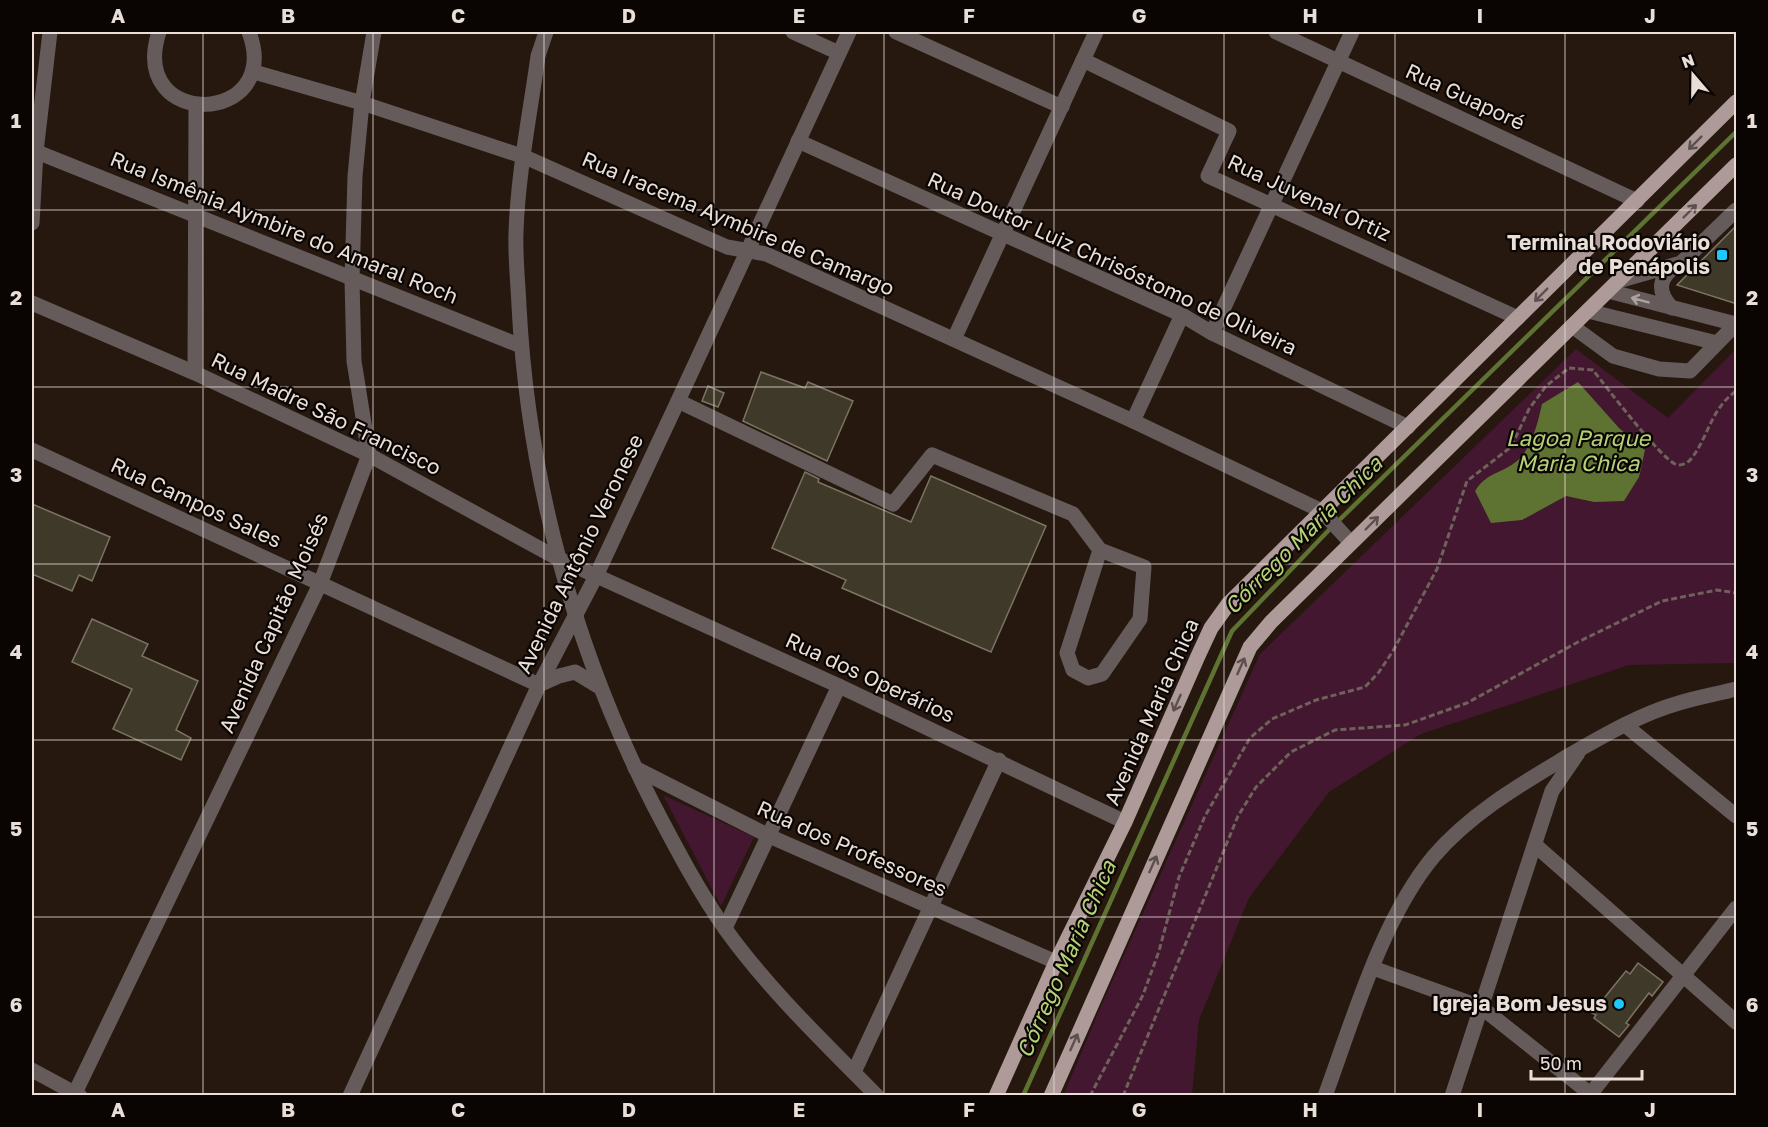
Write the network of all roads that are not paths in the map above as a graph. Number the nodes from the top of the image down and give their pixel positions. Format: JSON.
{"nodes":[{"id":1,"x":50,"y":32,"type":"edge"},
{"id":2,"x":159,"y":32,"type":"edge"},
{"id":3,"x":249,"y":32,"type":"edge"},
{"id":4,"x":374,"y":32,"type":"edge"},
{"id":5,"x":546,"y":32,"type":"edge"},
{"id":6,"x":793,"y":32,"type":"edge"},
{"id":7,"x":849,"y":32,"type":"edge"},
{"id":8,"x":896,"y":32,"type":"edge"},
{"id":9,"x":1096,"y":32,"type":"edge"},
{"id":10,"x":1276,"y":32,"type":"edge"},
{"id":11,"x":1352,"y":32,"type":"edge"},
{"id":12,"x":839,"y":53,"type":"junction"},
{"id":13,"x":1083,"y":60,"type":"junction"},
{"id":14,"x":1339,"y":61,"type":"junction"},
{"id":15,"x":254,"y":72,"type":"junction"},
{"id":16,"x":1737,"y":102,"type":"edge"},
{"id":17,"x":362,"y":103,"type":"junction"},
{"id":18,"x":196,"y":105,"type":"junction"},
{"id":19,"x":1062,"y":107,"type":"junction"},
{"id":20,"x":798,"y":141,"type":"junction"},
{"id":21,"x":34,"y":151,"type":"edge"},
{"id":22,"x":525,"y":157,"type":"junction"},
{"id":23,"x":1737,"y":165,"type":"edge"},
{"id":24,"x":1637,"y":201,"type":"junction"},
{"id":25,"x":1273,"y":205,"type":"junction"},
{"id":26,"x":1737,"y":210,"type":"edge"},
{"id":27,"x":195,"y":213,"type":"junction"},
{"id":28,"x":32,"y":223,"type":"edge"},
{"id":29,"x":1002,"y":235,"type":"junction"},
{"id":30,"x":747,"y":250,"type":"junction"},
{"id":31,"x":1681,"y":263,"type":"junction"},
{"id":32,"x":352,"y":280,"type":"junction"},
{"id":33,"x":1613,"y":286,"type":"junction"},
{"id":34,"x":32,"y":303,"type":"edge"},
{"id":35,"x":1672,"y":308,"type":"junction"},
{"id":36,"x":1588,"y":311,"type":"junction"},
{"id":37,"x":1182,"y":315,"type":"junction"},
{"id":38,"x":1518,"y":318,"type":"junction"},
{"id":39,"x":1736,"y":324,"type":"edge"},
{"id":40,"x":1572,"y":326,"type":"junction"},
{"id":41,"x":1212,"y":333,"type":"junction"},
{"id":42,"x":954,"y":339,"type":"junction"},
{"id":43,"x":1717,"y":343,"type":"junction"},
{"id":44,"x":521,"y":346,"type":"junction"},
{"id":45,"x":195,"y":373,"type":"junction"},
{"id":46,"x":678,"y":401,"type":"junction"},
{"id":47,"x":1133,"y":421,"type":"junction"},
{"id":48,"x":1408,"y":427,"type":"junction"},
{"id":49,"x":32,"y":450,"type":"edge"},
{"id":50,"x":369,"y":455,"type":"junction"},
{"id":51,"x":1324,"y":513,"type":"junction"},
{"id":52,"x":1350,"y":541,"type":"junction"},
{"id":53,"x":1100,"y":550,"type":"junction"},
{"id":54,"x":557,"y":558,"type":"junction"},
{"id":55,"x":596,"y":576,"type":"junction"},
{"id":56,"x":320,"y":584,"type":"junction"},
{"id":57,"x":575,"y":611,"type":"junction"},
{"id":58,"x":539,"y":685,"type":"junction"},
{"id":59,"x":598,"y":686,"type":"junction"},
{"id":60,"x":839,"y":686,"type":"junction"},
{"id":61,"x":1737,"y":689,"type":"edge"},
{"id":62,"x":1625,"y":725,"type":"junction"},
{"id":63,"x":1582,"y":748,"type":"junction"},
{"id":64,"x":999,"y":760,"type":"junction"},
{"id":65,"x":635,"y":768,"type":"junction"},
{"id":66,"x":1737,"y":816,"type":"edge"},
{"id":67,"x":1125,"y":822,"type":"junction"},
{"id":68,"x":769,"y":836,"type":"junction"},
{"id":69,"x":1535,"y":845,"type":"junction"},
{"id":70,"x":930,"y":907,"type":"junction"},
{"id":71,"x":1737,"y":909,"type":"edge"},
{"id":72,"x":725,"y":928,"type":"junction"},
{"id":73,"x":1056,"y":962,"type":"junction"},
{"id":74,"x":1373,"y":968,"type":"junction"},
{"id":75,"x":1683,"y":976,"type":"junction"},
{"id":76,"x":1481,"y":1007,"type":"junction"},
{"id":77,"x":1737,"y":1022,"type":"edge"},
{"id":78,"x":32,"y":1070,"type":"edge"},
{"id":79,"x":854,"y":1072,"type":"junction"},
{"id":80,"x":77,"y":1094,"type":"edge"},
{"id":81,"x":350,"y":1095,"type":"edge"},
{"id":82,"x":876,"y":1095,"type":"edge"},
{"id":83,"x":996,"y":1095,"type":"edge"},
{"id":84,"x":1051,"y":1095,"type":"edge"},
{"id":85,"x":1325,"y":1095,"type":"edge"},
{"id":86,"x":1452,"y":1095,"type":"edge"},
{"id":87,"x":1591,"y":1095,"type":"edge"}],
"edges":[{"from":1,"to":21,"type":"street"},
{"from":2,"to":18,"type":"street"},
{"from":3,"to":15,"type":"street"},
{"from":4,"to":17,"type":"street","name":"Avenida Capitão Moisés"},
{"from":5,"to":22,"type":"street"},
{"from":6,"to":12,"type":"street"},
{"from":7,"to":12,"type":"street","name":"Avenida Antônio Veronese"},
{"from":8,"to":19,"type":"street"},
{"from":9,"to":13,"type":"street"},
{"from":10,"to":14,"type":"street","name":"Rua Guaporé"},
{"from":11,"to":14,"type":"street"},
{"from":12,"to":20,"type":"street","name":"Avenida Antônio Veronese"},
{"from":13,"to":19,"type":"street"},
{"from":13,"to":25,"type":"street","name":"Rua Juvenal Ortiz"},
{"from":14,"to":24,"type":"street","name":"Rua Guaporé"},
{"from":14,"to":25,"type":"street"},
{"from":15,"to":17,"type":"street","name":"Rua Iracema Aymbire de Camargo"},
{"from":15,"to":18,"type":"street"},
{"from":16,"to":24,"type":"main road","name":"Avenida Maria Chica","one_way":true},
{"from":17,"to":22,"type":"street","name":"Rua Iracema Aymbire de Camargo"},
{"from":17,"to":32,"type":"street","name":"Avenida Capitão Moisés"},
{"from":18,"to":27,"type":"street"},
{"from":19,"to":29,"type":"street"},
{"from":20,"to":29,"type":"street","name":"Rua Doutor Luiz Chrisóstomo de Oliveira"},
{"from":20,"to":30,"type":"street","name":"Avenida Antônio Veronese"},
{"from":21,"to":27,"type":"street","name":"Rua Ismênia Aymbire do Amaral Roch"},
{"from":21,"to":28,"type":"street"},
{"from":22,"to":30,"type":"street","name":"Rua Iracema Aymbire de Camargo"},
{"from":22,"to":44,"type":"street"},
{"from":33,"to":23,"type":"main road","one_way":true},
{"from":24,"to":38,"type":"main road","name":"Avenida Maria Chica","one_way":true},
{"from":25,"to":38,"type":"street","name":"Rua Juvenal Ortiz"},
{"from":25,"to":41,"type":"street"},
{"from":26,"to":31,"type":"street"},
{"from":27,"to":32,"type":"street","name":"Rua Ismênia Aymbire do Amaral Roch"},
{"from":27,"to":45,"type":"street"},
{"from":29,"to":37,"type":"street","name":"Rua Doutor Luiz Chrisóstomo de Oliveira"},
{"from":29,"to":42,"type":"street"},
{"from":30,"to":42,"type":"street","name":"Rua Iracema Aymbire de Camargo"},
{"from":30,"to":46,"type":"street","name":"Avenida Antônio Veronese"},
{"from":31,"to":33,"type":"street"},
{"from":31,"to":35,"type":"street"},
{"from":32,"to":44,"type":"street","name":"Rua Ismênia Aymbire do Amaral Roch"},
{"from":32,"to":50,"type":"street","name":"Avenida Capitão Moisés"},
{"from":35,"to":33,"type":"street","one_way":true},
{"from":33,"to":36,"type":"main road"},
{"from":34,"to":45,"type":"street","name":"Rua Madre São Francisco"},
{"from":35,"to":39,"type":"street"},
{"from":36,"to":40,"type":"main road"},
{"from":36,"to":43,"type":"street"},
{"from":37,"to":41,"type":"street","name":"Rua Doutor Luiz Chrisóstomo de Oliveira"},
{"from":37,"to":47,"type":"street"},
{"from":38,"to":48,"type":"main road","name":"Avenida Maria Chica"},
{"from":39,"to":43,"type":"street"},
{"from":40,"to":43,"type":"street"},
{"from":52,"to":40,"type":"main road","one_way":true},
{"from":41,"to":48,"type":"street","name":"Rua Doutor Luiz Chrisóstomo de Oliveira"},
{"from":42,"to":47,"type":"street","name":"Rua Iracema Aymbire de Camargo"},
{"from":44,"to":54,"type":"street"},
{"from":45,"to":50,"type":"street","name":"Rua Madre São Francisco"},
{"from":46,"to":53,"type":"street"},
{"from":46,"to":55,"type":"street","name":"Avenida Antônio Veronese"},
{"from":47,"to":51,"type":"street","name":"Rua Iracema Aymbire de Camargo"},
{"from":48,"to":51,"type":"main road","name":"Avenida Maria Chica"},
{"from":49,"to":56,"type":"street","name":"Rua Campos Sales"},
{"from":50,"to":54,"type":"street","name":"Rua Madre São Francisco"},
{"from":50,"to":56,"type":"street","name":"Avenida Capitão Moisés"},
{"from":51,"to":52,"type":"street"},
{"from":51,"to":67,"type":"main road","name":"Avenida Maria Chica","one_way":true},
{"from":84,"to":52,"type":"main road","one_way":true},
{"from":53,"to":53,"type":"street"},
{"from":54,"to":55,"type":"street","name":"Rua Madre São Francisco"},
{"from":54,"to":57,"type":"street"},
{"from":55,"to":57,"type":"street","name":"Avenida Antônio Veronese"},
{"from":55,"to":60,"type":"street","name":"Rua dos Operários"},
{"from":56,"to":58,"type":"street","name":"Rua Campos Sales"},
{"from":56,"to":80,"type":"street","name":"Avenida Capitão Moisés"},
{"from":57,"to":58,"type":"street","name":"Avenida Antônio Veronese"},
{"from":57,"to":59,"type":"street"},
{"from":58,"to":59,"type":"street"},
{"from":58,"to":81,"type":"street","name":"Avenida Antônio Veronese"},
{"from":59,"to":65,"type":"street"},
{"from":60,"to":64,"type":"street","name":"Rua dos Operários"},
{"from":60,"to":68,"type":"street"},
{"from":61,"to":62,"type":"street"},
{"from":62,"to":63,"type":"street"},
{"from":62,"to":66,"type":"street"},
{"from":63,"to":69,"type":"street"},
{"from":63,"to":74,"type":"street"},
{"from":64,"to":67,"type":"street","name":"Rua dos Operários"},
{"from":64,"to":70,"type":"street"},
{"from":65,"to":68,"type":"street","name":"Rua dos Professores"},
{"from":65,"to":72,"type":"street"},
{"from":67,"to":73,"type":"main road","name":"Avenida Maria Chica"},
{"from":68,"to":70,"type":"street","name":"Rua dos Professores"},
{"from":68,"to":72,"type":"street"},
{"from":69,"to":75,"type":"street"},
{"from":69,"to":76,"type":"street"},
{"from":70,"to":73,"type":"street","name":"Rua dos Professores"},
{"from":70,"to":79,"type":"street"},
{"from":71,"to":75,"type":"street"},
{"from":72,"to":79,"type":"street"},
{"from":73,"to":83,"type":"main road","name":"Avenida Maria Chica"},
{"from":74,"to":76,"type":"street"},
{"from":74,"to":85,"type":"street"},
{"from":75,"to":77,"type":"street"},
{"from":75,"to":87,"type":"street"},
{"from":76,"to":86,"type":"street"},
{"from":76,"to":87,"type":"street"},
{"from":78,"to":80,"type":"street"},
{"from":79,"to":82,"type":"street"}]}
